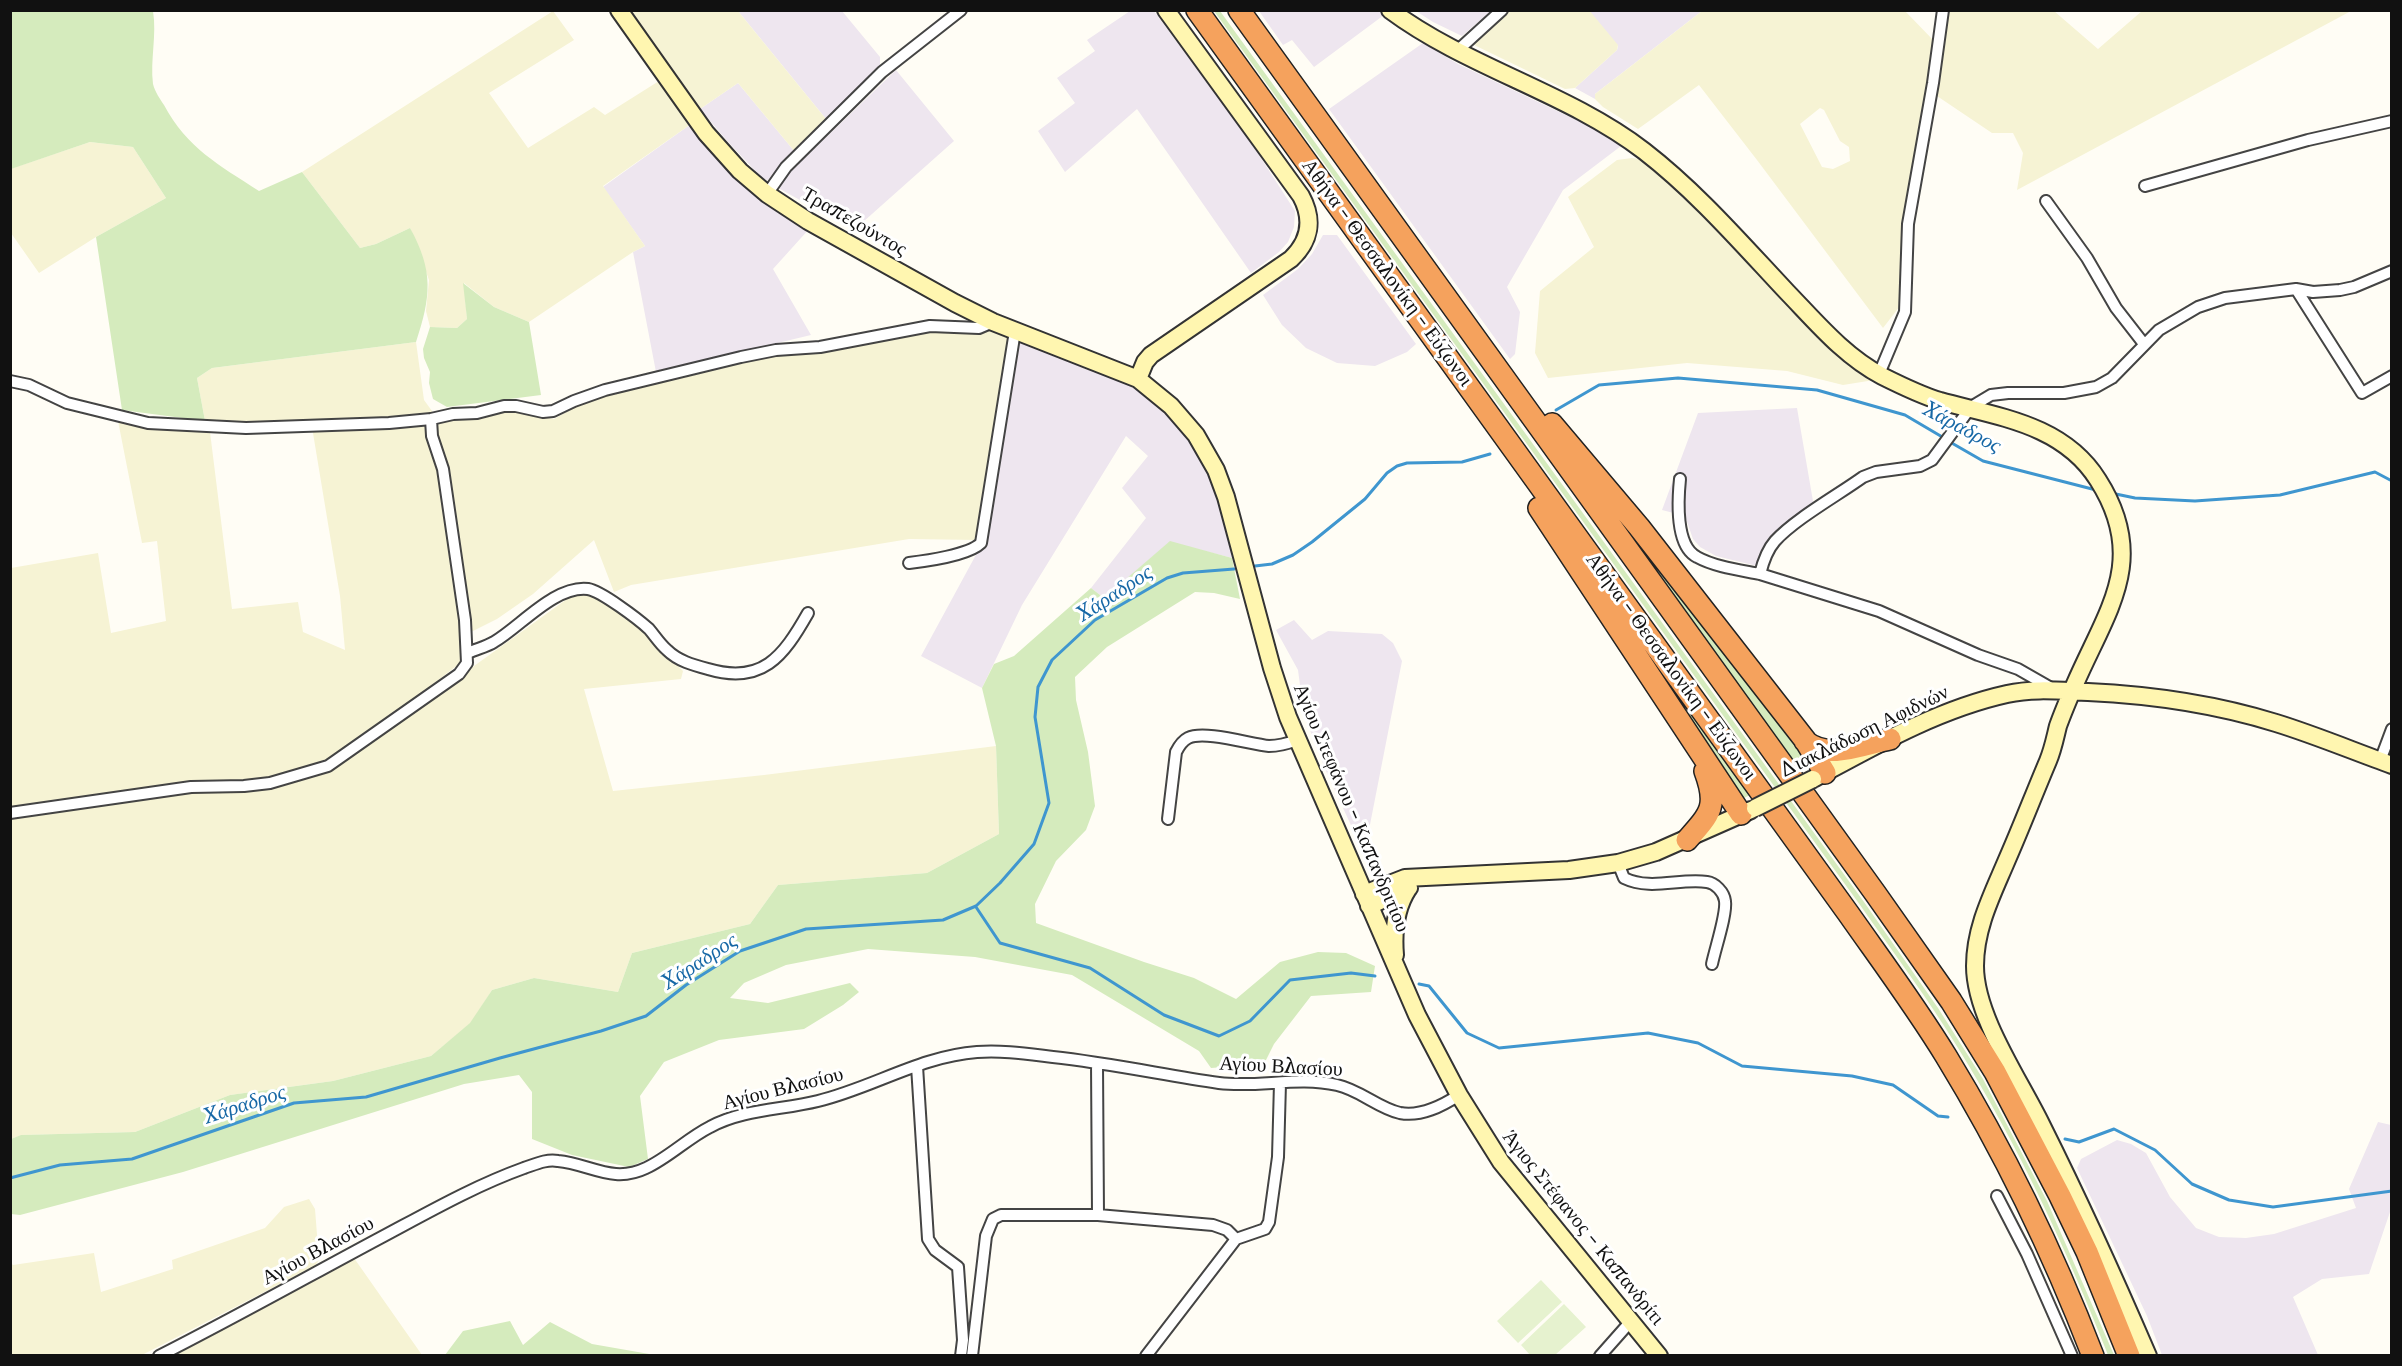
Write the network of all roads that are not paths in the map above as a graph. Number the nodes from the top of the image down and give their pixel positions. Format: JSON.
{"nodes":[{"id":1,"x":619,"y":10,"type":"edge"},
{"id":2,"x":961,"y":10,"type":"edge"},
{"id":3,"x":1166,"y":10,"type":"edge"},
{"id":4,"x":1197,"y":10,"type":"edge"},
{"id":5,"x":1239,"y":10,"type":"edge"},
{"id":6,"x":1390,"y":10,"type":"edge"},
{"id":7,"x":1502,"y":10,"type":"edge"},
{"id":8,"x":1943,"y":10,"type":"edge"},
{"id":9,"x":1456,"y":52,"type":"junction"},
{"id":10,"x":2391,"y":122,"type":"edge"},
{"id":11,"x":2145,"y":186,"type":"dead end"},
{"id":12,"x":767,"y":194,"type":"junction"},
{"id":13,"x":2046,"y":201,"type":"dead end"},
{"id":14,"x":2391,"y":271,"type":"edge"},
{"id":15,"x":2296,"y":289,"type":"junction"},
{"id":16,"x":993,"y":322,"type":"junction"},
{"id":17,"x":1467,"y":327,"type":"junction"},
{"id":18,"x":1015,"y":331,"type":"junction"},
{"id":19,"x":1438,"y":344,"type":"junction"},
{"id":20,"x":2144,"y":344,"type":"junction"},
{"id":21,"x":1879,"y":374,"type":"junction"},
{"id":22,"x":2391,"y":376,"type":"edge"},
{"id":23,"x":1138,"y":379,"type":"junction"},
{"id":24,"x":10,"y":381,"type":"edge"},
{"id":25,"x":1971,"y":407,"type":"junction"},
{"id":26,"x":431,"y":419,"type":"junction"},
{"id":27,"x":1680,"y":478,"type":"dead end"},
{"id":28,"x":909,"y":563,"type":"dead end"},
{"id":29,"x":1760,"y":574,"type":"junction"},
{"id":30,"x":808,"y":613,"type":"dead end"},
{"id":31,"x":468,"y":653,"type":"junction"},
{"id":32,"x":2053,"y":690,"type":"junction"},
{"id":33,"x":2078,"y":692,"type":"junction"},
{"id":34,"x":2391,"y":729,"type":"edge"},
{"id":35,"x":1890,"y":739,"type":"junction"},
{"id":36,"x":1298,"y":740,"type":"junction"},
{"id":37,"x":1805,"y":740,"type":"junction"},
{"id":38,"x":1698,"y":751,"type":"junction"},
{"id":39,"x":2386,"y":763,"type":"edge"},
{"id":40,"x":1819,"y":776,"type":"junction"},
{"id":41,"x":1748,"y":811,"type":"junction"},
{"id":42,"x":10,"y":813,"type":"edge"},
{"id":43,"x":1168,"y":819,"type":"dead end"},
{"id":44,"x":1688,"y":840,"type":"junction"},
{"id":45,"x":1618,"y":863,"type":"junction"},
{"id":46,"x":1428,"y":877,"type":"junction"},
{"id":47,"x":1408,"y":889,"type":"junction"},
{"id":48,"x":1367,"y":900,"type":"junction"},
{"id":49,"x":1884,"y":963,"type":"junction"},
{"id":50,"x":1712,"y":964,"type":"dead end"},
{"id":51,"x":1395,"y":965,"type":"junction"},
{"id":52,"x":1892,"y":988,"type":"dead end"},
{"id":53,"x":1097,"y":1063,"type":"junction"},
{"id":54,"x":917,"y":1066,"type":"junction"},
{"id":55,"x":1280,"y":1083,"type":"junction"},
{"id":56,"x":1458,"y":1095,"type":"junction"},
{"id":57,"x":1997,"y":1196,"type":"dead end"},
{"id":58,"x":1098,"y":1215,"type":"junction"},
{"id":59,"x":1236,"y":1239,"type":"junction"},
{"id":60,"x":1631,"y":1321,"type":"junction"},
{"id":61,"x":159,"y":1356,"type":"edge"},
{"id":62,"x":961,"y":1356,"type":"edge"},
{"id":63,"x":972,"y":1356,"type":"edge"},
{"id":64,"x":1146,"y":1356,"type":"edge"},
{"id":65,"x":1600,"y":1356,"type":"edge"},
{"id":66,"x":1659,"y":1356,"type":"edge"},
{"id":67,"x":2072,"y":1356,"type":"edge"},
{"id":68,"x":2093,"y":1356,"type":"edge"},
{"id":69,"x":2129,"y":1356,"type":"edge"},
{"id":70,"x":2148,"y":1356,"type":"edge"}],
"edges":[{"from":1,"to":12,"type":"main road","name":"Τραπεζούντος"},
{"from":2,"to":12,"type":"street"},
{"from":3,"to":23,"type":"main road"},
{"from":4,"to":19,"type":"highway","name":"Αθήνα - Θεσσαλονίκη - Εύζωνοι"},
{"from":5,"to":17,"type":"highway","name":"Αθήνα - Θεσσαλονίκη - Εύζωνοι"},
{"from":6,"to":9,"type":"main road"},
{"from":7,"to":9,"type":"street"},
{"from":8,"to":21,"type":"street"},
{"from":9,"to":21,"type":"main road"},
{"from":10,"to":11,"type":"street"},
{"from":12,"to":16,"type":"main road","name":"Τραπεζούντος"},
{"from":13,"to":20,"type":"street"},
{"from":14,"to":15,"type":"street"},
{"from":15,"to":20,"type":"street"},
{"from":15,"to":22,"type":"street"},
{"from":16,"to":18,"type":"main road","name":"Τραπεζούντος"},
{"from":16,"to":26,"type":"street"},
{"from":17,"to":37,"type":"highway"},
{"from":17,"to":69,"type":"highway","name":"Αθήνα - Θεσσαλονίκη - Εύζωνοι"},
{"from":18,"to":23,"type":"main road","name":"Τραπεζούντος"},
{"from":18,"to":28,"type":"street"},
{"from":19,"to":38,"type":"highway"},
{"from":19,"to":49,"type":"highway","name":"Αθήνα - Θεσσαλονίκη - Εύζωνοι"},
{"from":20,"to":25,"type":"street"},
{"from":21,"to":25,"type":"main road"},
{"from":23,"to":36,"type":"main road","name":"Αγίου Στεφάνου - Καπανδριτίου"},
{"from":24,"to":26,"type":"street"},
{"from":25,"to":29,"type":"street"},
{"from":25,"to":33,"type":"main road"},
{"from":26,"to":31,"type":"street"},
{"from":27,"to":29,"type":"street"},
{"from":29,"to":32,"type":"street"},
{"from":30,"to":31,"type":"street"},
{"from":31,"to":42,"type":"street"},
{"from":32,"to":33,"type":"main road","name":"Διακλάδωση Αφιδνών"},
{"from":32,"to":35,"type":"main road","name":"Διακλάδωση Αφιδνών"},
{"from":33,"to":39,"type":"main road","name":"Διακλάδωση Αφιδνών"},
{"from":33,"to":70,"type":"main road"},
{"from":34,"to":39,"type":"street"},
{"from":35,"to":37,"type":"highway"},
{"from":35,"to":40,"type":"main road","name":"Διακλάδωση Αφιδνών"},
{"from":36,"to":43,"type":"street"},
{"from":36,"to":48,"type":"main road","name":"Αγίου Στεφάνου - Καπανδριτίου"},
{"from":37,"to":40,"type":"highway"},
{"from":38,"to":41,"type":"highway"},
{"from":38,"to":44,"type":"highway"},
{"from":40,"to":41,"type":"main road","name":"Διακλάδωση Αφιδνών","bridge":true},
{"from":41,"to":44,"type":"main road","name":"Διακλάδωση Αφιδνών"},
{"from":44,"to":45,"type":"main road","name":"Διακλάδωση Αφιδνών"},
{"from":45,"to":46,"type":"main road","name":"Διακλάδωση Αφιδνών"},
{"from":45,"to":50,"type":"street"},
{"from":46,"to":47,"type":"main road","name":"Διακλάδωση Αφιδνών"},
{"from":46,"to":48,"type":"main road","name":"Διακλάδωση Αφιδνών"},
{"from":47,"to":48,"type":"main road","name":"Διακλάδωση Αφιδνών"},
{"from":47,"to":51,"type":"main road"},
{"from":48,"to":51,"type":"main road","name":"Αγίου Στεφάνου - Καπανδριτίου"},
{"from":49,"to":52,"type":"highway"},
{"from":49,"to":68,"type":"highway","name":"Αθήνα - Θεσσαλονίκη - Εύζωνοι"},
{"from":51,"to":56,"type":"main road","name":"Αγίου Στεφάνου - Καπανδριτίου"},
{"from":53,"to":54,"type":"street","name":"Αγίου Βλασίου"},
{"from":53,"to":55,"type":"street","name":"Αγίου Βλασίου"},
{"from":53,"to":58,"type":"street"},
{"from":54,"to":61,"type":"street","name":"Αγίου Βλασίου"},
{"from":54,"to":62,"type":"street"},
{"from":55,"to":56,"type":"street","name":"Αγίου Βλασίου"},
{"from":55,"to":59,"type":"street"},
{"from":56,"to":60,"type":"main road","name":"Άγιος Στέφανος - Καπανδρίτι"},
{"from":57,"to":67,"type":"street"},
{"from":58,"to":59,"type":"street"},
{"from":58,"to":63,"type":"street"},
{"from":59,"to":64,"type":"street"},
{"from":60,"to":65,"type":"street"},
{"from":60,"to":66,"type":"main road","name":"Άγιος Στέφανος - Καπανδρίτι"}]}
